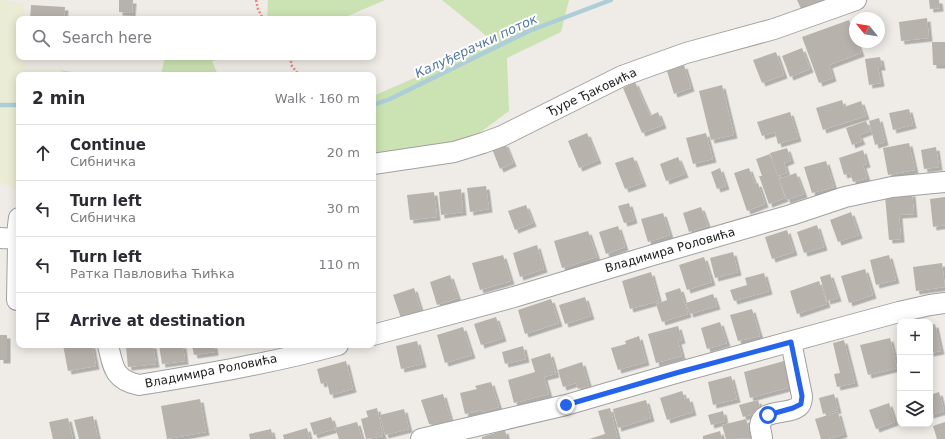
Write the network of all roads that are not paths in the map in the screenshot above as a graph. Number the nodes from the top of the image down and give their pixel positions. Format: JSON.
{"nodes":[{"id":1,"x":856,"y":0,"type":"edge"},
{"id":2,"x":376,"y":164,"type":"edge"},
{"id":3,"x":945,"y":182,"type":"edge"},
{"id":4,"x":7,"y":238,"type":"edge"},
{"id":5,"x":16,"y":244,"type":"edge"},
{"id":6,"x":945,"y":303,"type":"edge"},
{"id":7,"x":900,"y":317,"type":"edge"},
{"id":8,"x":376,"y":334,"type":"edge"},
{"id":9,"x":791,"y":342,"type":"junction"},
{"id":10,"x":109,"y":348,"type":"edge"},
{"id":11,"x":327,"y":348,"type":"edge"},
{"id":12,"x":421,"y":439,"type":"edge"},
{"id":13,"x":762,"y":439,"type":"edge"}],
"edges":[{"from":1,"to":2,"type":"street","name":"Ђуре Ђаковића"},
{"from":3,"to":8,"type":"street","name":"Владимира Роловића"},
{"from":4,"to":5,"type":"street"},
{"from":6,"to":7,"type":"street"},
{"from":7,"to":9,"type":"street"},
{"from":9,"to":12,"type":"street"},
{"from":9,"to":13,"type":"street"},
{"from":10,"to":11,"type":"street","name":"Владимира Роловића"}]}
